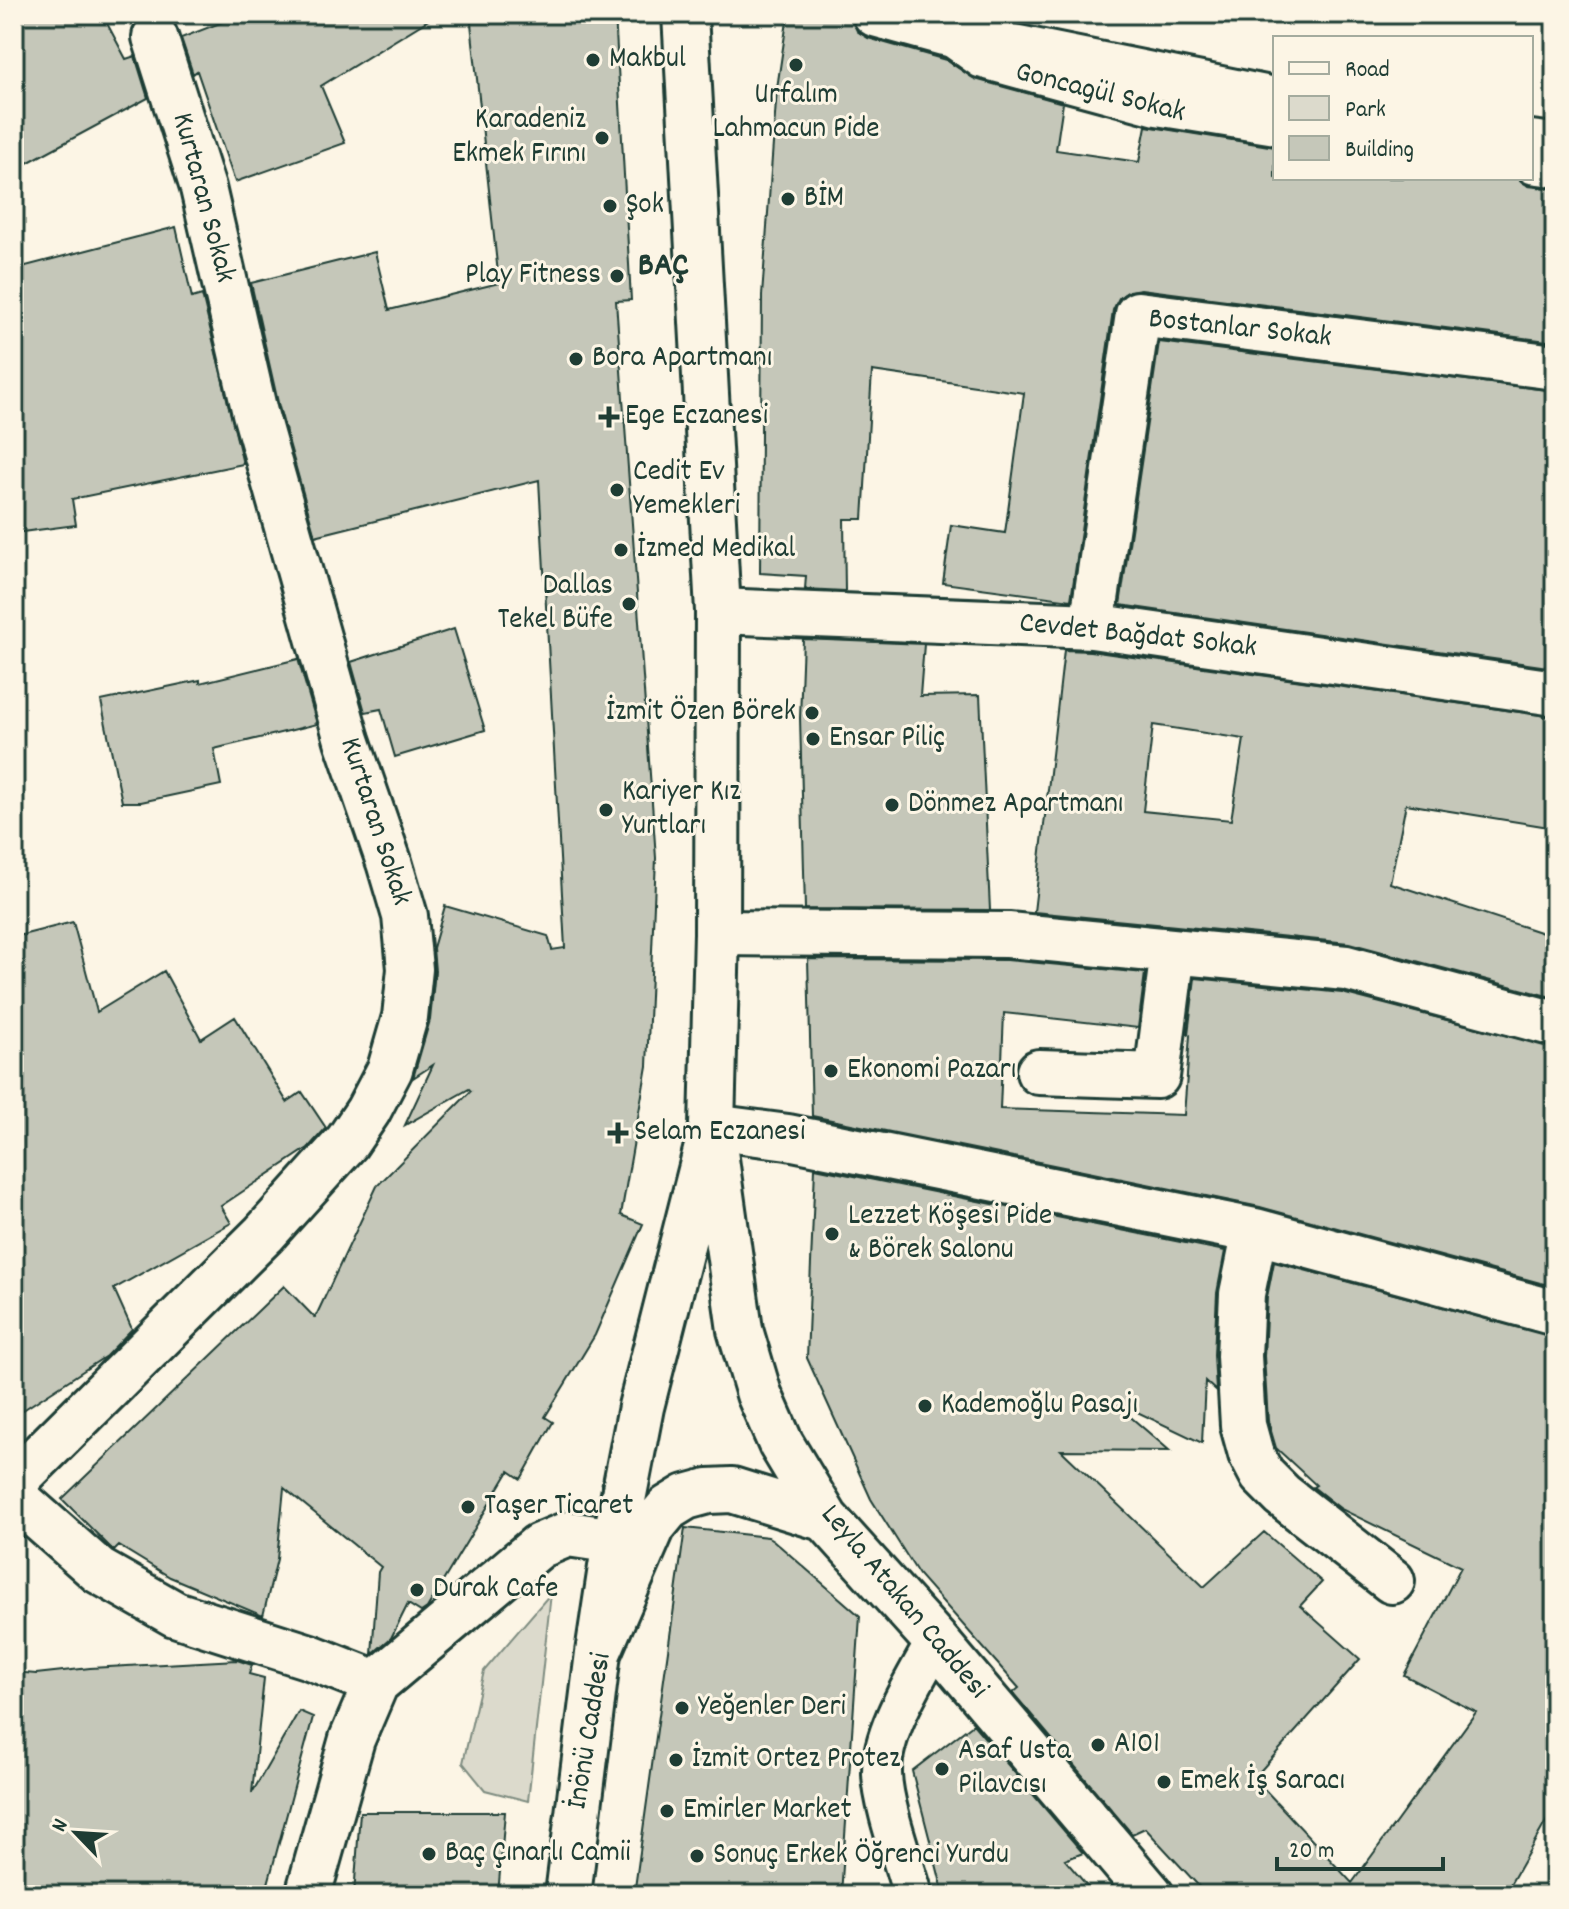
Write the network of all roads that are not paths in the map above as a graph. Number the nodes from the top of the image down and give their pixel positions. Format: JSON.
{"nodes":[{"id":1,"x":685,"y":14,"type":"edge"},
{"id":2,"x":875,"y":14,"type":"edge"},
{"id":3,"x":936,"y":31,"type":"junction"},
{"id":4,"x":155,"y":37,"type":"dead end"},
{"id":5,"x":1273,"y":100,"type":"edge"},
{"id":6,"x":1273,"y":131,"type":"edge"},
{"id":7,"x":1533,"y":143,"type":"edge"},
{"id":8,"x":1555,"y":146,"type":"edge"},
{"id":9,"x":1533,"y":170,"type":"edge"},
{"id":10,"x":1555,"y":173,"type":"edge"},
{"id":11,"x":1555,"y":367,"type":"edge"},
{"id":12,"x":718,"y":611,"type":"junction"},
{"id":13,"x":1092,"y":626,"type":"junction"},
{"id":14,"x":1555,"y":693,"type":"edge"},
{"id":15,"x":717,"y":933,"type":"junction"},
{"id":16,"x":1173,"y":951,"type":"junction"},
{"id":17,"x":1555,"y":1024,"type":"edge"},
{"id":18,"x":1039,"y":1072,"type":"dead end"},
{"id":19,"x":712,"y":1127,"type":"junction"},
{"id":20,"x":1255,"y":1231,"type":"junction"},
{"id":21,"x":1555,"y":1313,"type":"edge"},
{"id":22,"x":14,"y":1482,"type":"edge"},
{"id":23,"x":14,"y":1496,"type":"edge"},
{"id":24,"x":826,"y":1519,"type":"junction"},
{"id":25,"x":615,"y":1541,"type":"junction"},
{"id":26,"x":1392,"y":1581,"type":"dead end"},
{"id":27,"x":936,"y":1641,"type":"junction"},
{"id":28,"x":598,"y":1653,"type":"junction"},
{"id":29,"x":376,"y":1683,"type":"junction"},
{"id":30,"x":308,"y":1895,"type":"edge"},
{"id":31,"x":568,"y":1895,"type":"edge"},
{"id":32,"x":913,"y":1895,"type":"edge"},
{"id":33,"x":1151,"y":1895,"type":"edge"}],
"edges":[{"from":1,"to":12,"type":"street"},
{"from":2,"to":3,"type":"street","name":"Goncagül Sokak"},
{"from":3,"to":5,"type":"street","name":"Goncagül Sokak"},
{"from":3,"to":6,"type":"lane","name":"Goncagül Sokak"},
{"from":4,"to":22,"type":"street","name":"Kurtaran Sokak"},
{"from":7,"to":8,"type":"street"},
{"from":9,"to":10,"type":"lane"},
{"from":11,"to":13,"type":"street","name":"Bostanlar Sokak"},
{"from":12,"to":13,"type":"street","name":"Cevdet Bağdat Sokak"},
{"from":12,"to":15,"type":"street"},
{"from":13,"to":14,"type":"street","name":"Cevdet Bağdat Sokak"},
{"from":15,"to":16,"type":"street"},
{"from":15,"to":19,"type":"street"},
{"from":16,"to":17,"type":"street"},
{"from":16,"to":18,"type":"street"},
{"from":19,"to":20,"type":"street"},
{"from":19,"to":24,"type":"street","name":"Leyla Atakan Caddesi"},
{"from":19,"to":25,"type":"street"},
{"from":20,"to":21,"type":"street"},
{"from":20,"to":26,"type":"street"},
{"from":23,"to":29,"type":"street"},
{"from":24,"to":27,"type":"street","name":"Leyla Atakan Caddesi"},
{"from":24,"to":28,"type":"street","name":"İnönü Caddesi"},
{"from":25,"to":28,"type":"street"},
{"from":25,"to":29,"type":"street"},
{"from":27,"to":32,"type":"street"},
{"from":27,"to":33,"type":"street","name":"Leyla Atakan Caddesi"},
{"from":28,"to":31,"type":"street","name":"İnönü Caddesi"},
{"from":29,"to":30,"type":"street"}]}
